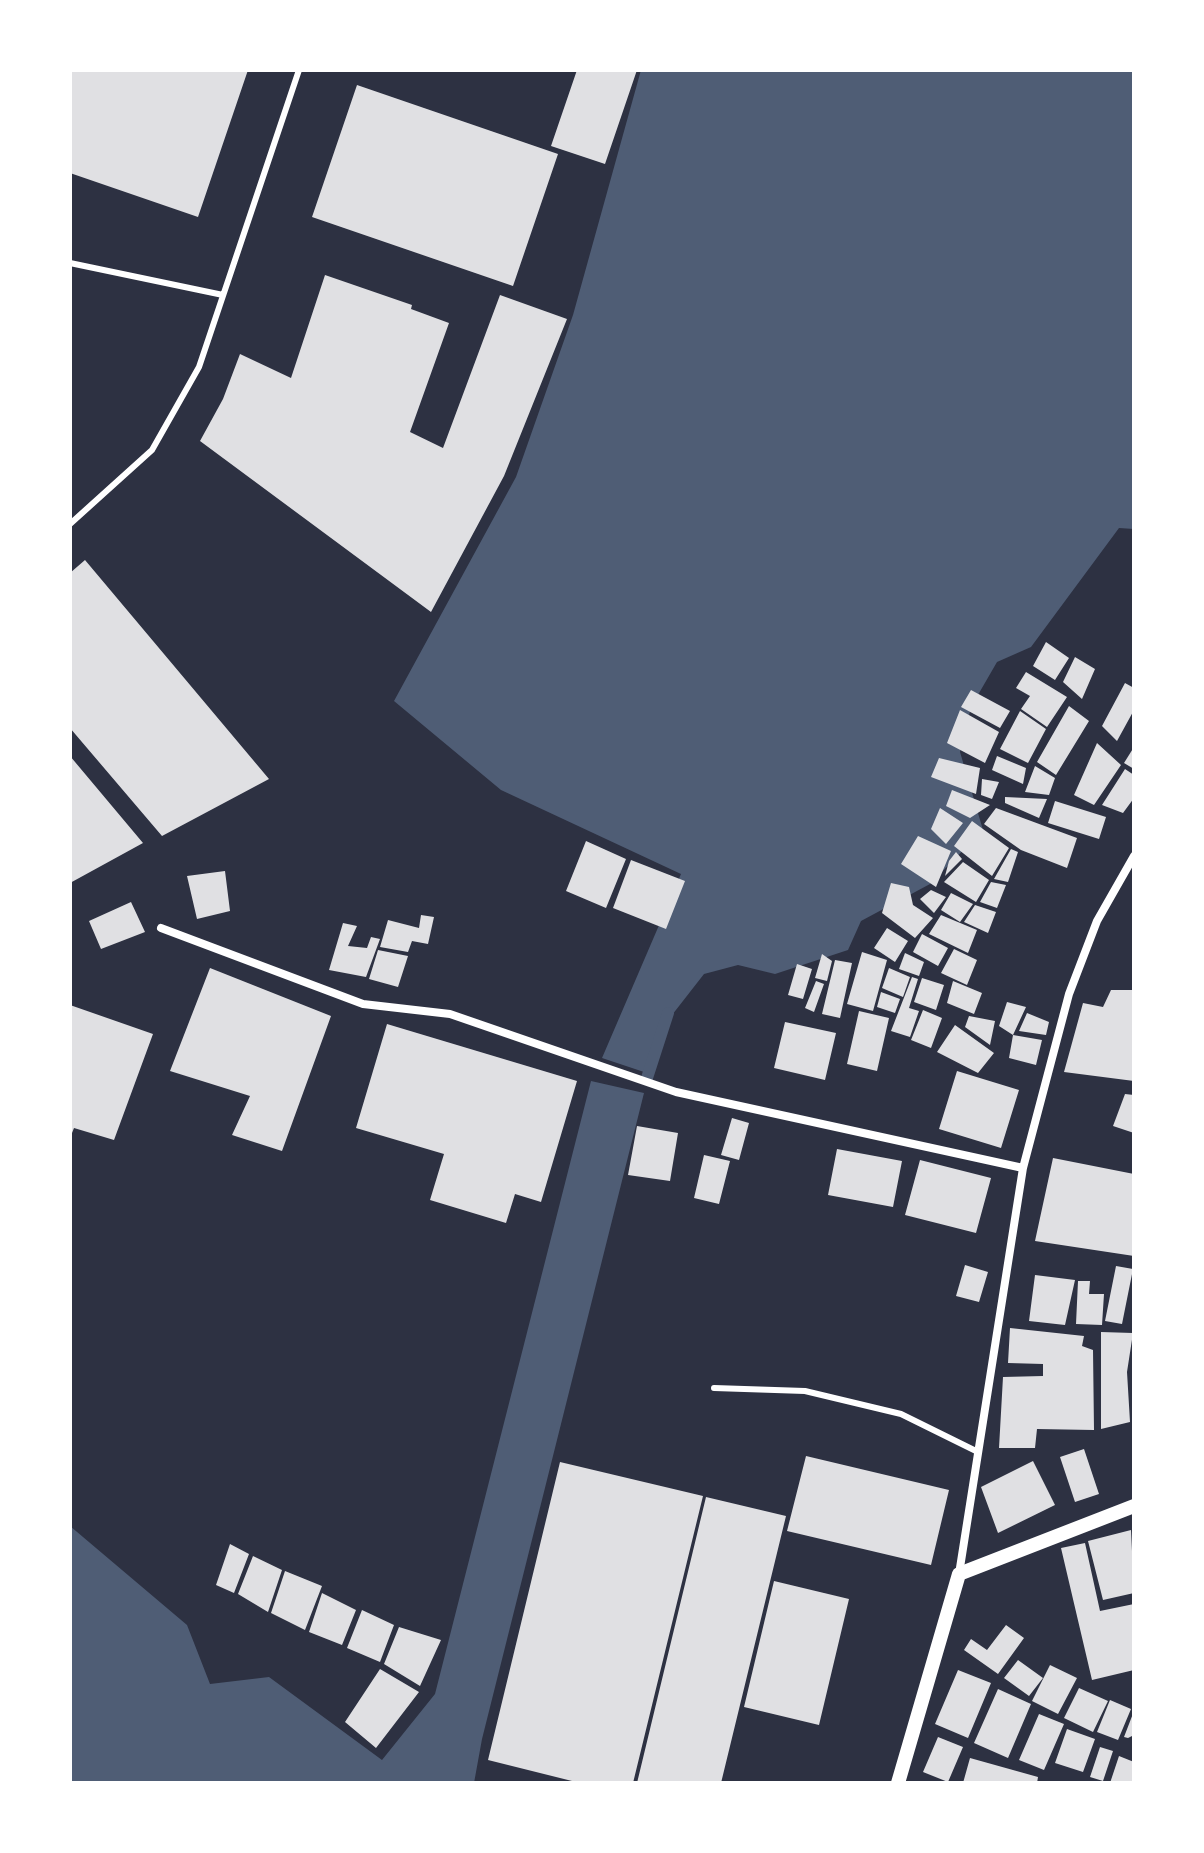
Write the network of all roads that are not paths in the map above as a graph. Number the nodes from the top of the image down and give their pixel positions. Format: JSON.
{"nodes":[{"id":1,"x":299,"y":70,"type":"edge"},
{"id":2,"x":70,"y":263,"type":"edge"},
{"id":3,"x":223,"y":295,"type":"junction"},
{"id":4,"x":70,"y":524,"type":"edge"},
{"id":5,"x":1134,"y":856,"type":"edge"},
{"id":6,"x":161,"y":928,"type":"dead end"},
{"id":7,"x":1023,"y":1168,"type":"junction"},
{"id":8,"x":714,"y":1388,"type":"dead end"},
{"id":9,"x":978,"y":1452,"type":"junction"},
{"id":10,"x":1134,"y":1506,"type":"edge"},
{"id":11,"x":959,"y":1574,"type":"junction"},
{"id":12,"x":898,"y":1783,"type":"edge"}],
"edges":[{"from":1,"to":3,"type":"lane"},
{"from":2,"to":3,"type":"lane"},
{"from":3,"to":4,"type":"lane"},
{"from":5,"to":7,"type":"street"},
{"from":6,"to":7,"type":"street"},
{"from":7,"to":9,"type":"street"},
{"from":8,"to":9,"type":"lane"},
{"from":9,"to":11,"type":"street"},
{"from":10,"to":11,"type":"street"},
{"from":11,"to":12,"type":"street"}]}
